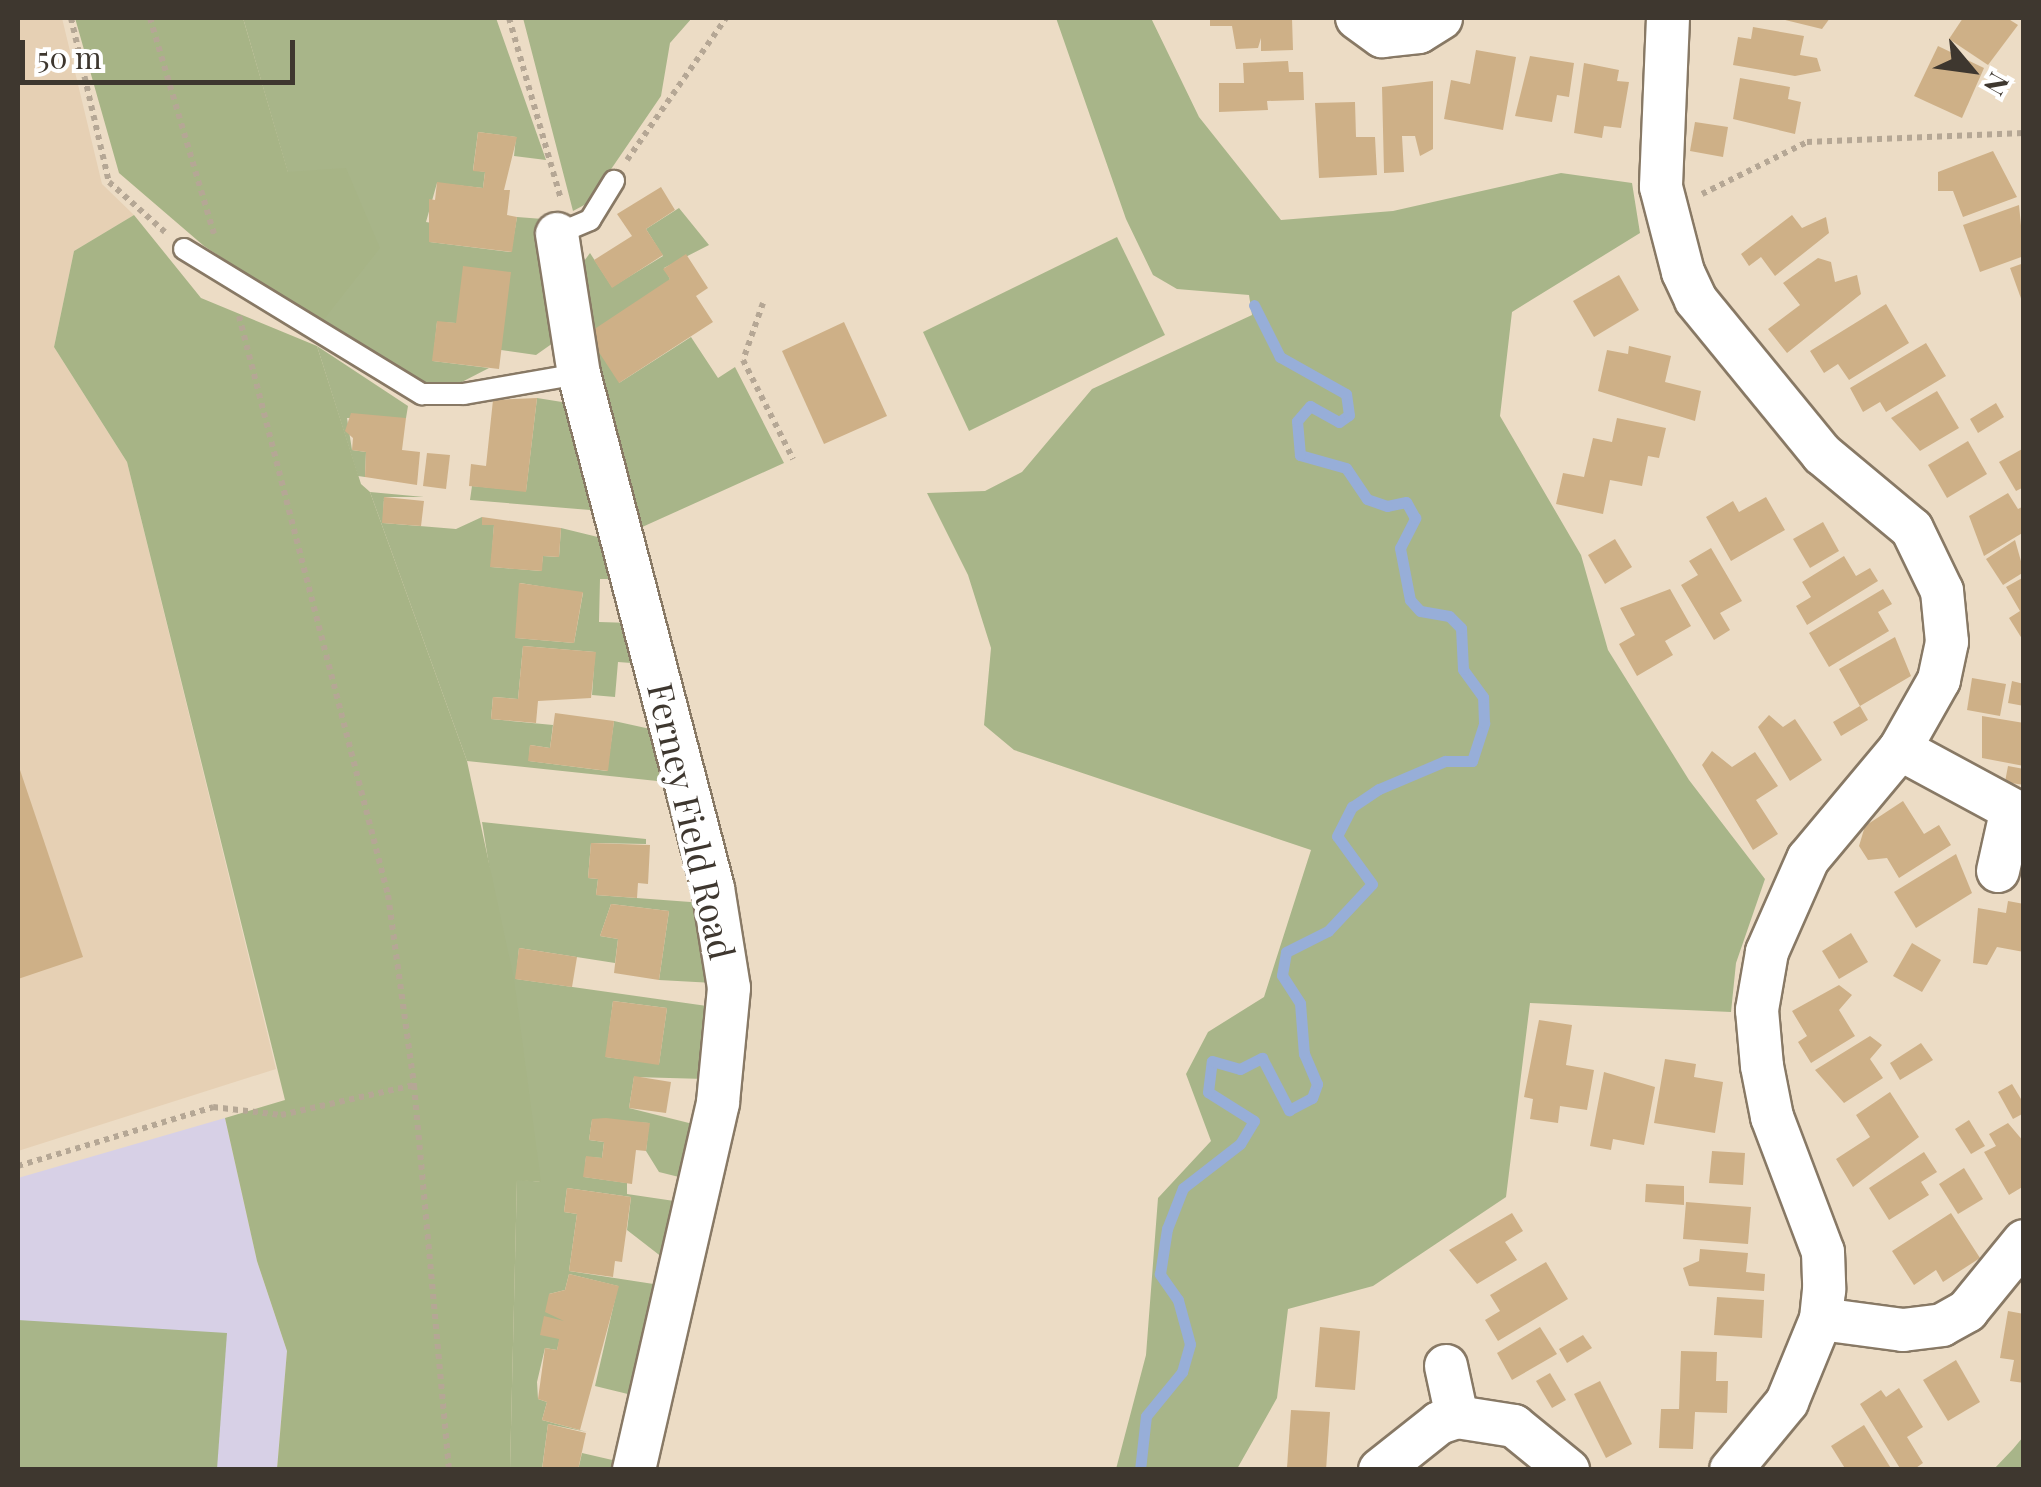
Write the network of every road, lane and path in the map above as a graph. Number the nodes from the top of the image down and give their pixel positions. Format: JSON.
{"nodes":[{"id":1,"x":70,"y":18,"type":"edge"},
{"id":2,"x":150,"y":18,"type":"edge"},
{"id":3,"x":509,"y":18,"type":"edge"},
{"id":4,"x":726,"y":18,"type":"edge"},
{"id":5,"x":1441,"y":18,"type":"edge"},
{"id":6,"x":1668,"y":18,"type":"edge"},
{"id":7,"x":1368,"y":41,"type":"edge"},
{"id":8,"x":2024,"y":132,"type":"edge"},
{"id":9,"x":614,"y":181,"type":"joint"},
{"id":10,"x":1664,"y":211,"type":"junction"},
{"id":11,"x":557,"y":234,"type":"junction"},
{"id":12,"x":184,"y":248,"type":"joint"},
{"id":13,"x":228,"y":280,"type":"junction"},
{"id":14,"x":763,"y":303,"type":"dead end"},
{"id":15,"x":579,"y":374,"type":"junction"},
{"id":16,"x":793,"y":459,"type":"dead end"},
{"id":17,"x":1900,"y":748,"type":"junction"},
{"id":18,"x":2018,"y":814,"type":"edge"},
{"id":19,"x":1998,"y":872,"type":"dead end"},
{"id":20,"x":414,"y":1085,"type":"junction"},
{"id":21,"x":18,"y":1166,"type":"edge"},
{"id":22,"x":2024,"y":1241,"type":"edge"},
{"id":23,"x":1821,"y":1319,"type":"junction"},
{"id":24,"x":1446,"y":1366,"type":"dead end"},
{"id":25,"x":1457,"y":1418,"type":"junction"},
{"id":26,"x":449,"y":1470,"type":"edge"},
{"id":27,"x":634,"y":1470,"type":"edge"},
{"id":28,"x":1380,"y":1470,"type":"edge"},
{"id":29,"x":1568,"y":1470,"type":"edge"},
{"id":30,"x":1732,"y":1470,"type":"edge"}],
"edges":[{"from":1,"to":12,"type":"path"},
{"from":2,"to":13,"type":"path"},
{"from":3,"to":11,"type":"path"},
{"from":4,"to":9,"type":"path"},
{"from":5,"to":7,"type":"street"},
{"from":6,"to":10,"type":"street"},
{"from":8,"to":10,"type":"path"},
{"from":9,"to":11,"type":"lane"},
{"from":10,"to":17,"type":"street"},
{"from":11,"to":15,"type":"street","name":"Ferney Field Road"},
{"from":12,"to":13,"type":"lane"},
{"from":13,"to":15,"type":"lane"},
{"from":13,"to":20,"type":"path"},
{"from":14,"to":16,"type":"path"},
{"from":15,"to":27,"type":"street","name":"Ferney Field Road"},
{"from":17,"to":18,"type":"street"},
{"from":17,"to":23,"type":"street"},
{"from":18,"to":19,"type":"street"},
{"from":20,"to":21,"type":"path"},
{"from":20,"to":26,"type":"path"},
{"from":22,"to":23,"type":"street"},
{"from":23,"to":30,"type":"street"},
{"from":24,"to":25,"type":"street"},
{"from":25,"to":28,"type":"street"},
{"from":25,"to":29,"type":"street"}]}
